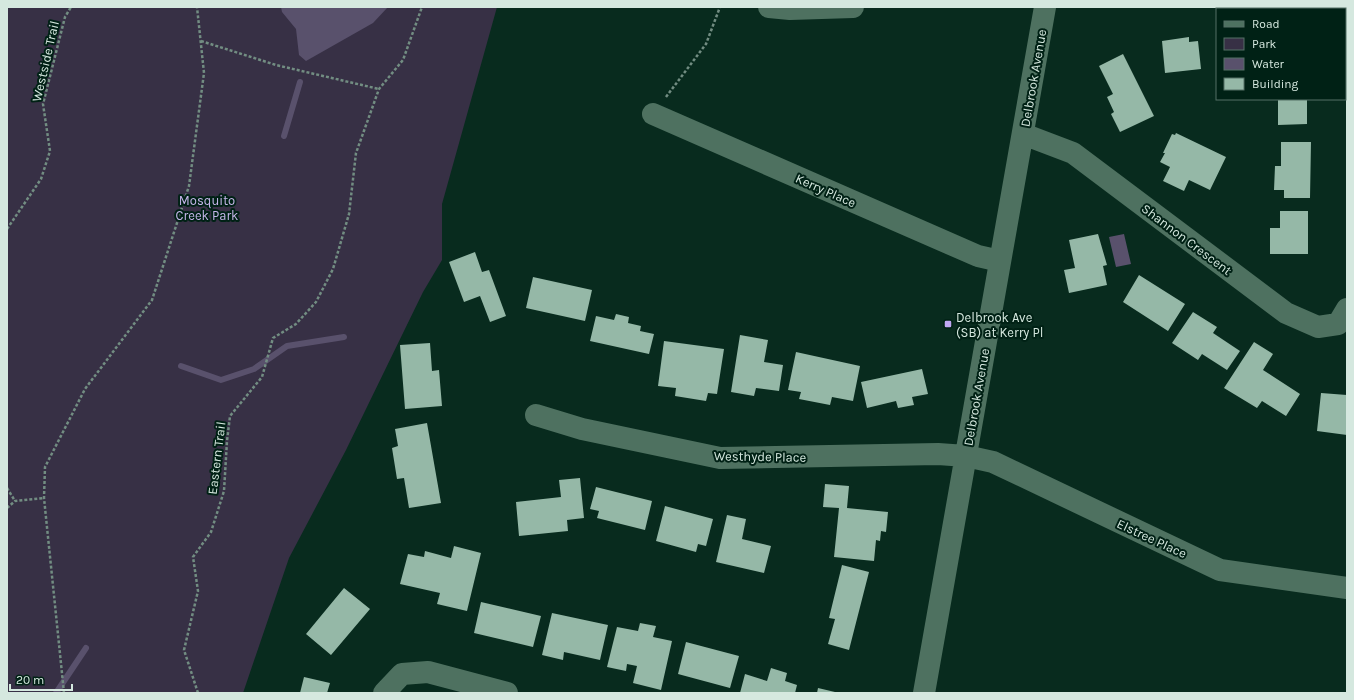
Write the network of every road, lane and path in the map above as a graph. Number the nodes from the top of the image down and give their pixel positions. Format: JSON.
{"nodes":[{"id":1,"x":71,"y":7,"type":"edge"},
{"id":2,"x":198,"y":7,"type":"edge"},
{"id":3,"x":422,"y":7,"type":"edge"},
{"id":4,"x":720,"y":7,"type":"edge"},
{"id":5,"x":769,"y":7,"type":"edge"},
{"id":6,"x":853,"y":7,"type":"edge"},
{"id":7,"x":1045,"y":7,"type":"edge"},
{"id":8,"x":201,"y":41,"type":"junction"},
{"id":9,"x":379,"y":89,"type":"junction"},
{"id":10,"x":653,"y":114,"type":"joint"},
{"id":11,"x":1023,"y":134,"type":"junction"},
{"id":12,"x":7,"y":229,"type":"edge"},
{"id":13,"x":1000,"y":261,"type":"junction"},
{"id":14,"x":1347,"y":310,"type":"edge"},
{"id":15,"x":536,"y":415,"type":"dead end"},
{"id":16,"x":966,"y":456,"type":"junction"},
{"id":17,"x":7,"y":488,"type":"edge"},
{"id":18,"x":44,"y":498,"type":"junction"},
{"id":19,"x":15,"y":501,"type":"junction"},
{"id":20,"x":7,"y":508,"type":"edge"},
{"id":21,"x":1347,"y":588,"type":"edge"},
{"id":22,"x":64,"y":693,"type":"edge"},
{"id":23,"x":198,"y":693,"type":"edge"},
{"id":24,"x":384,"y":693,"type":"edge"},
{"id":25,"x":507,"y":693,"type":"edge"},
{"id":26,"x":924,"y":693,"type":"edge"}],
"edges":[{"from":1,"to":12,"type":"path","name":"Westside Trail"},
{"from":2,"to":8,"type":"path"},
{"from":3,"to":9,"type":"path","name":"Eastern Trail"},
{"from":4,"to":10,"type":"path"},
{"from":5,"to":6,"type":"street"},
{"from":7,"to":11,"type":"street","name":"Delbrook Avenue"},
{"from":8,"to":9,"type":"path"},
{"from":8,"to":18,"type":"path"},
{"from":9,"to":23,"type":"path","name":"Eastern Trail"},
{"from":10,"to":13,"type":"street","name":"Kerry Place"},
{"from":11,"to":13,"type":"street","name":"Delbrook Avenue"},
{"from":11,"to":14,"type":"street","name":"Shannon Crescent"},
{"from":13,"to":16,"type":"street","name":"Delbrook Avenue"},
{"from":15,"to":16,"type":"street","name":"Westhyde Place"},
{"from":16,"to":21,"type":"street","name":"Elstree Place"},
{"from":16,"to":26,"type":"street","name":"Delbrook Avenue"},
{"from":17,"to":19,"type":"path"},
{"from":18,"to":19,"type":"path"},
{"from":18,"to":22,"type":"path"},
{"from":19,"to":20,"type":"path"},
{"from":24,"to":25,"type":"street"}]}
